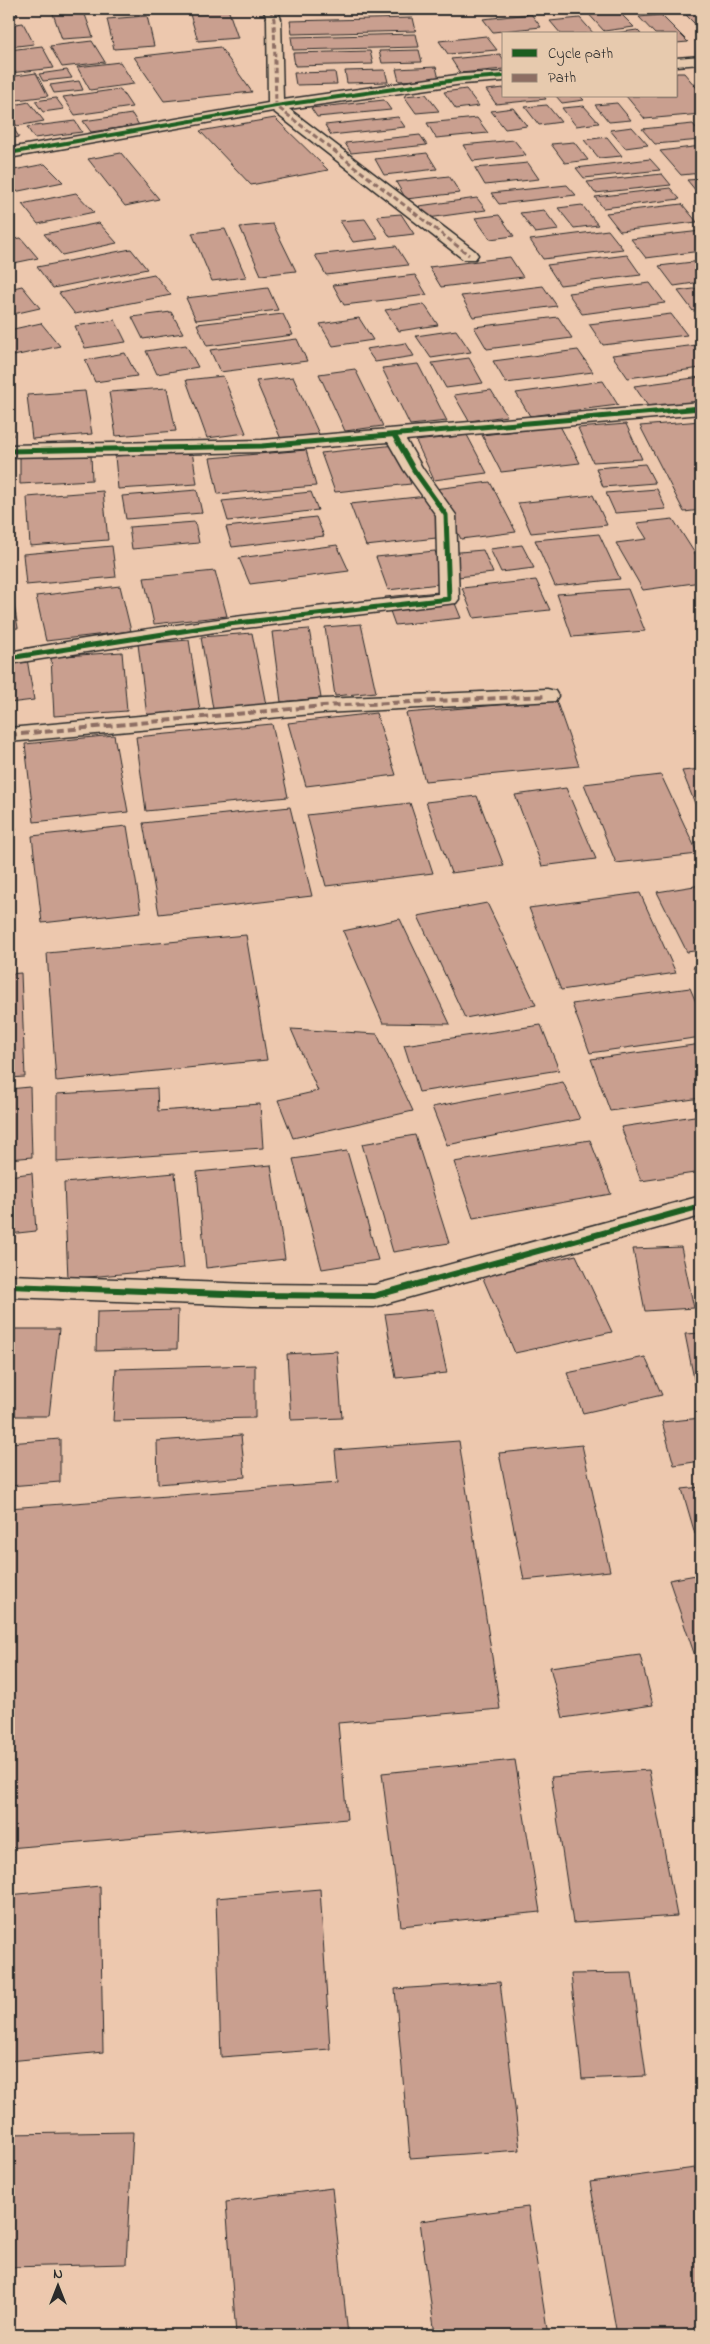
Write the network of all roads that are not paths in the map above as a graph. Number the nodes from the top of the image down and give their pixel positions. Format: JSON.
{"nodes":[{"id":1,"x":270,"y":9,"type":"edge"},
{"id":2,"x":701,"y":60,"type":"edge"},
{"id":3,"x":678,"y":62,"type":"edge"},
{"id":4,"x":502,"y":76,"type":"edge"},
{"id":5,"x":276,"y":106,"type":"junction"},
{"id":6,"x":9,"y":153,"type":"edge"},
{"id":7,"x":469,"y":255,"type":"dead end"},
{"id":8,"x":701,"y":408,"type":"edge"},
{"id":9,"x":394,"y":436,"type":"junction"},
{"id":10,"x":9,"y":451,"type":"edge"},
{"id":11,"x":9,"y":658,"type":"edge"},
{"id":12,"x":547,"y":696,"type":"dead end"},
{"id":13,"x":9,"y":735,"type":"edge"},
{"id":14,"x":701,"y":1206,"type":"edge"},
{"id":15,"x":9,"y":1286,"type":"edge"}],
"edges":[{"from":1,"to":5,"type":"street"},
{"from":2,"to":3,"type":"street"},
{"from":4,"to":5,"type":"street"},
{"from":5,"to":6,"type":"street"},
{"from":5,"to":7,"type":"street"},
{"from":8,"to":9,"type":"street"},
{"from":9,"to":10,"type":"street"},
{"from":9,"to":11,"type":"street"},
{"from":12,"to":13,"type":"street"},
{"from":14,"to":15,"type":"street"}]}
